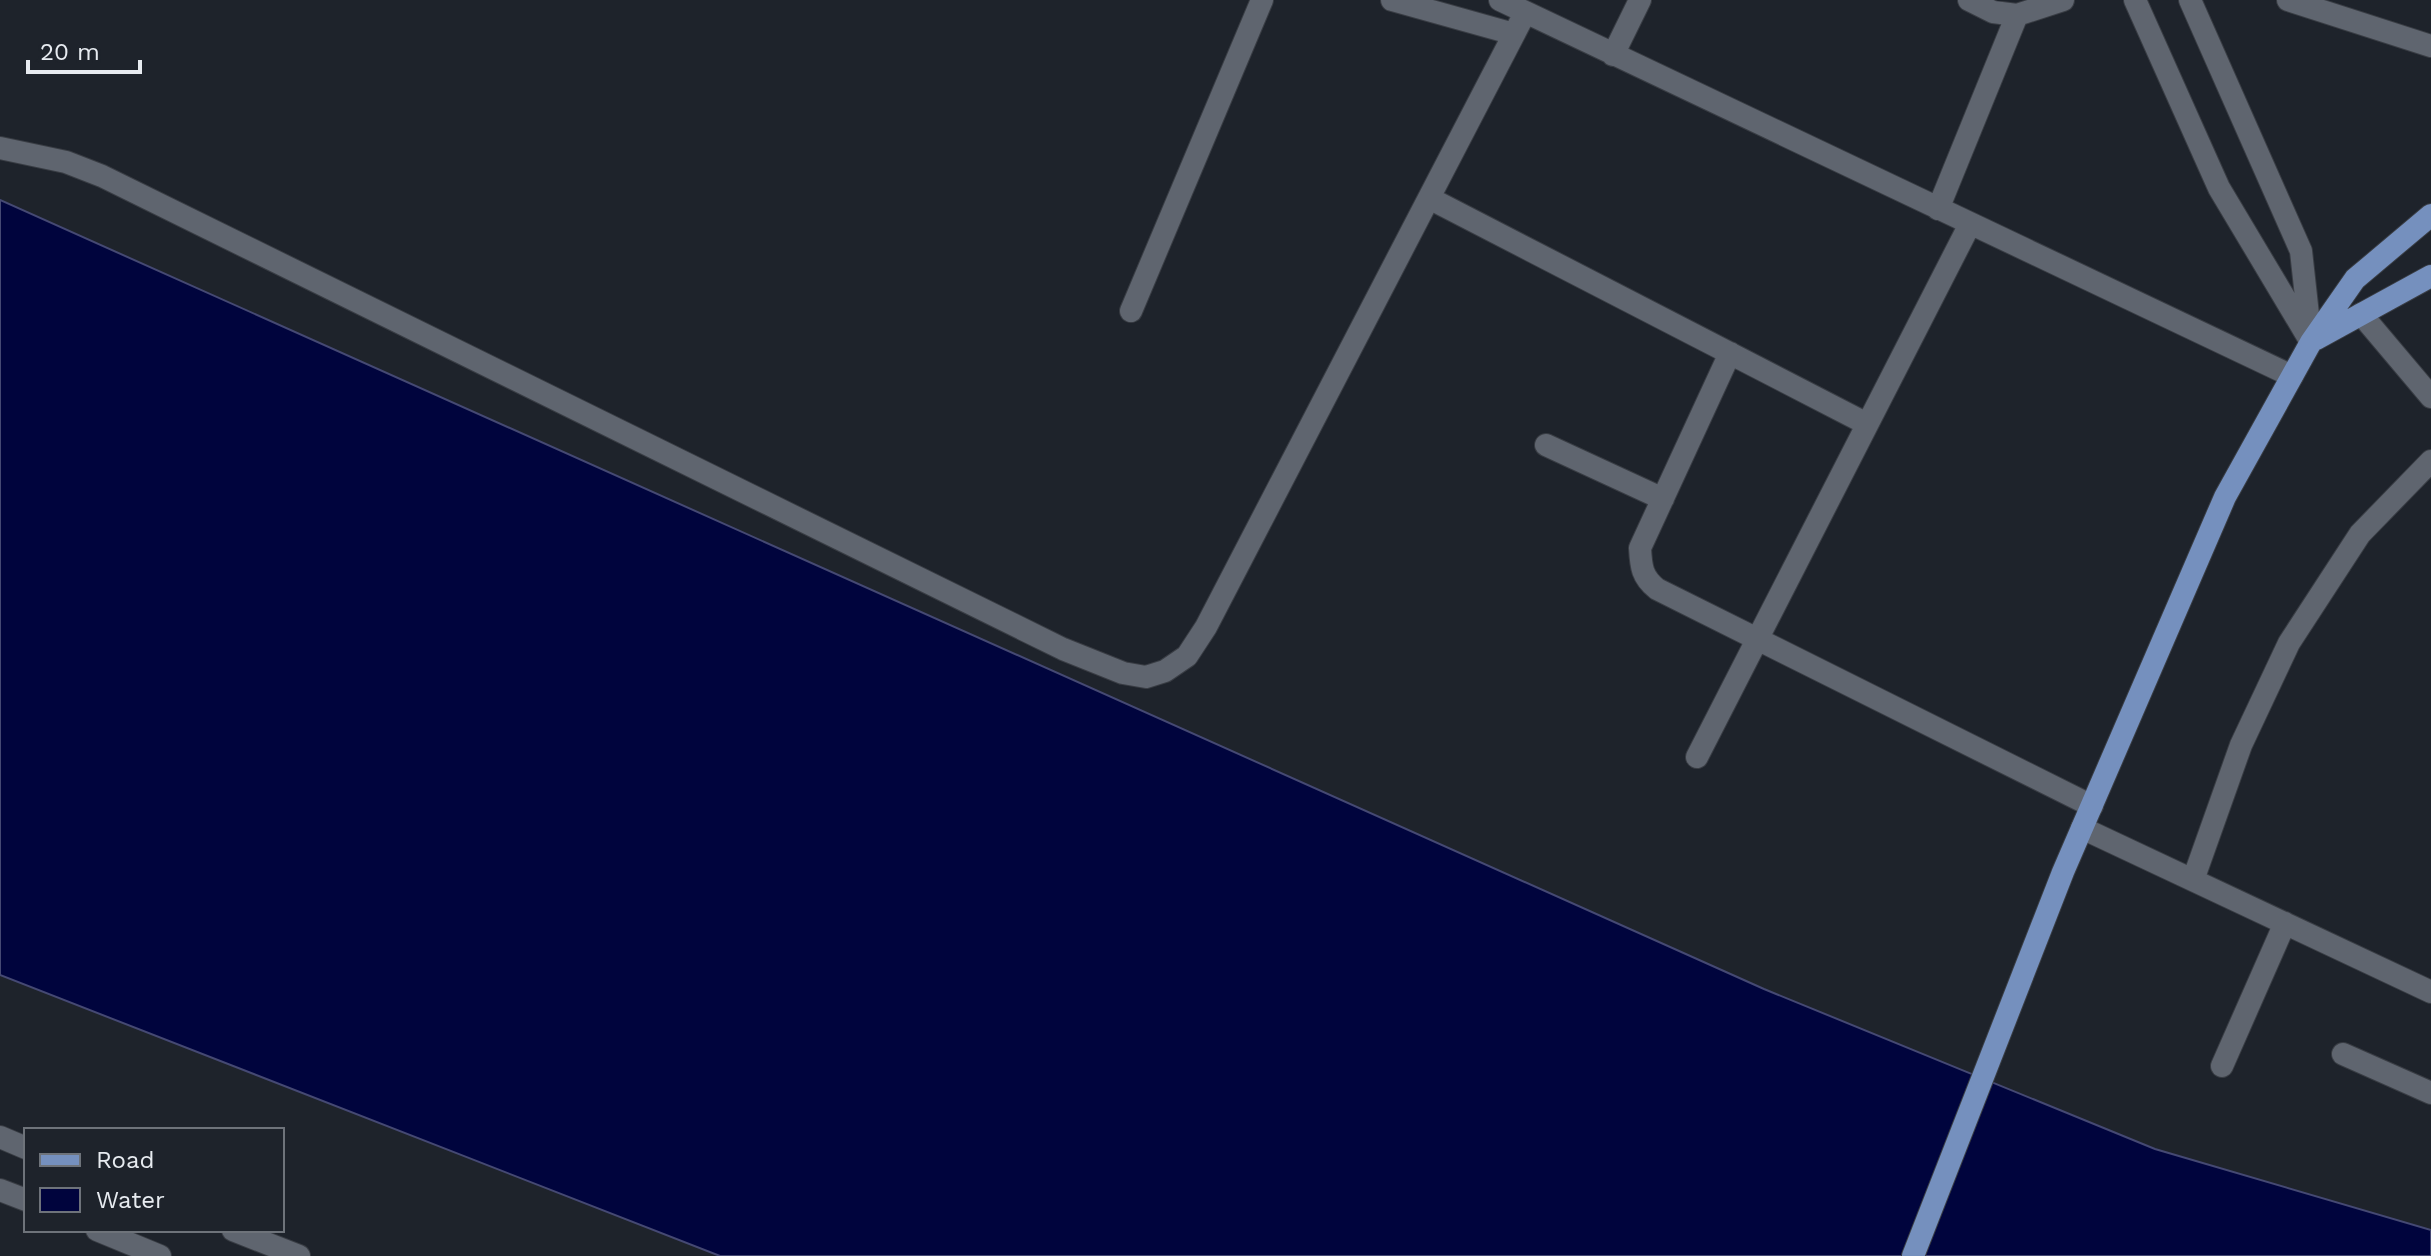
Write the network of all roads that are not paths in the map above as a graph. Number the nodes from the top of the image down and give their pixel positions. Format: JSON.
{"nodes":[{"id":1,"x":1262,"y":0,"type":"edge"},
{"id":2,"x":1392,"y":0,"type":"edge"},
{"id":3,"x":1500,"y":0,"type":"edge"},
{"id":4,"x":1640,"y":0,"type":"edge"},
{"id":5,"x":1969,"y":0,"type":"edge"},
{"id":6,"x":2063,"y":0,"type":"edge"},
{"id":7,"x":2135,"y":0,"type":"edge"},
{"id":8,"x":2190,"y":0,"type":"edge"},
{"id":9,"x":2288,"y":0,"type":"edge"},
{"id":10,"x":1525,"y":13,"type":"junction"},
{"id":11,"x":2017,"y":15,"type":"junction"},
{"id":12,"x":1514,"y":34,"type":"junction"},
{"id":13,"x":2431,"y":46,"type":"edge"},
{"id":14,"x":1613,"y":55,"type":"junction"},
{"id":15,"x":0,"y":148,"type":"edge"},
{"id":16,"x":1429,"y":198,"type":"junction"},
{"id":17,"x":1938,"y":209,"type":"junction"},
{"id":18,"x":2431,"y":215,"type":"edge"},
{"id":19,"x":1970,"y":224,"type":"junction"},
{"id":20,"x":2431,"y":276,"type":"edge"},
{"id":21,"x":1131,"y":311,"type":"dead end"},
{"id":22,"x":2361,"y":314,"type":"junction"},
{"id":23,"x":2311,"y":342,"type":"junction"},
{"id":24,"x":1730,"y":353,"type":"junction"},
{"id":25,"x":2292,"y":376,"type":"junction"},
{"id":26,"x":2431,"y":397,"type":"edge"},
{"id":27,"x":1867,"y":424,"type":"junction"},
{"id":28,"x":1546,"y":445,"type":"dead end"},
{"id":29,"x":2431,"y":461,"type":"edge"},
{"id":30,"x":1663,"y":499,"type":"junction"},
{"id":31,"x":1757,"y":639,"type":"junction"},
{"id":32,"x":1697,"y":757,"type":"dead end"},
{"id":33,"x":2092,"y":806,"type":"junction"},
{"id":34,"x":2082,"y":828,"type":"junction"},
{"id":35,"x":2193,"y":880,"type":"junction"},
{"id":36,"x":2285,"y":923,"type":"junction"},
{"id":37,"x":2431,"y":992,"type":"edge"},
{"id":38,"x":2343,"y":1054,"type":"dead end"},
{"id":39,"x":2222,"y":1066,"type":"dead end"},
{"id":40,"x":2431,"y":1093,"type":"edge"},
{"id":41,"x":0,"y":1137,"type":"edge"},
{"id":42,"x":24,"y":1147,"type":"edge"},
{"id":43,"x":0,"y":1190,"type":"edge"},
{"id":44,"x":24,"y":1199,"type":"edge"},
{"id":45,"x":102,"y":1232,"type":"edge"},
{"id":46,"x":238,"y":1232,"type":"edge"},
{"id":47,"x":160,"y":1256,"type":"edge"},
{"id":48,"x":299,"y":1256,"type":"edge"},
{"id":49,"x":1913,"y":1256,"type":"edge"}],
"edges":[{"from":1,"to":21,"type":"street"},
{"from":2,"to":12,"type":"street"},
{"from":3,"to":10,"type":"street"},
{"from":4,"to":14,"type":"street"},
{"from":5,"to":11,"type":"street"},
{"from":6,"to":11,"type":"street"},
{"from":7,"to":23,"type":"street"},
{"from":8,"to":23,"type":"street"},
{"from":9,"to":13,"type":"street"},
{"from":10,"to":12,"type":"street"},
{"from":10,"to":14,"type":"street"},
{"from":11,"to":17,"type":"street"},
{"from":12,"to":16,"type":"street"},
{"from":14,"to":17,"type":"street"},
{"from":15,"to":16,"type":"street"},
{"from":16,"to":24,"type":"street"},
{"from":17,"to":19,"type":"street"},
{"from":18,"to":23,"type":"main road"},
{"from":19,"to":25,"type":"street"},
{"from":19,"to":27,"type":"street"},
{"from":20,"to":22,"type":"main road"},
{"from":22,"to":23,"type":"main road"},
{"from":22,"to":26,"type":"street"},
{"from":23,"to":25,"type":"main road"},
{"from":24,"to":27,"type":"street"},
{"from":24,"to":30,"type":"street"},
{"from":25,"to":33,"type":"main road"},
{"from":27,"to":31,"type":"street"},
{"from":28,"to":30,"type":"street"},
{"from":29,"to":35,"type":"street"},
{"from":30,"to":31,"type":"street"},
{"from":31,"to":32,"type":"street"},
{"from":31,"to":33,"type":"street"},
{"from":33,"to":34,"type":"main road"},
{"from":34,"to":35,"type":"street"},
{"from":34,"to":49,"type":"main road"},
{"from":35,"to":36,"type":"street"},
{"from":36,"to":37,"type":"street"},
{"from":36,"to":39,"type":"street"},
{"from":38,"to":40,"type":"street"},
{"from":41,"to":42,"type":"street"},
{"from":43,"to":44,"type":"street"},
{"from":45,"to":47,"type":"street"},
{"from":46,"to":48,"type":"street"}]}
